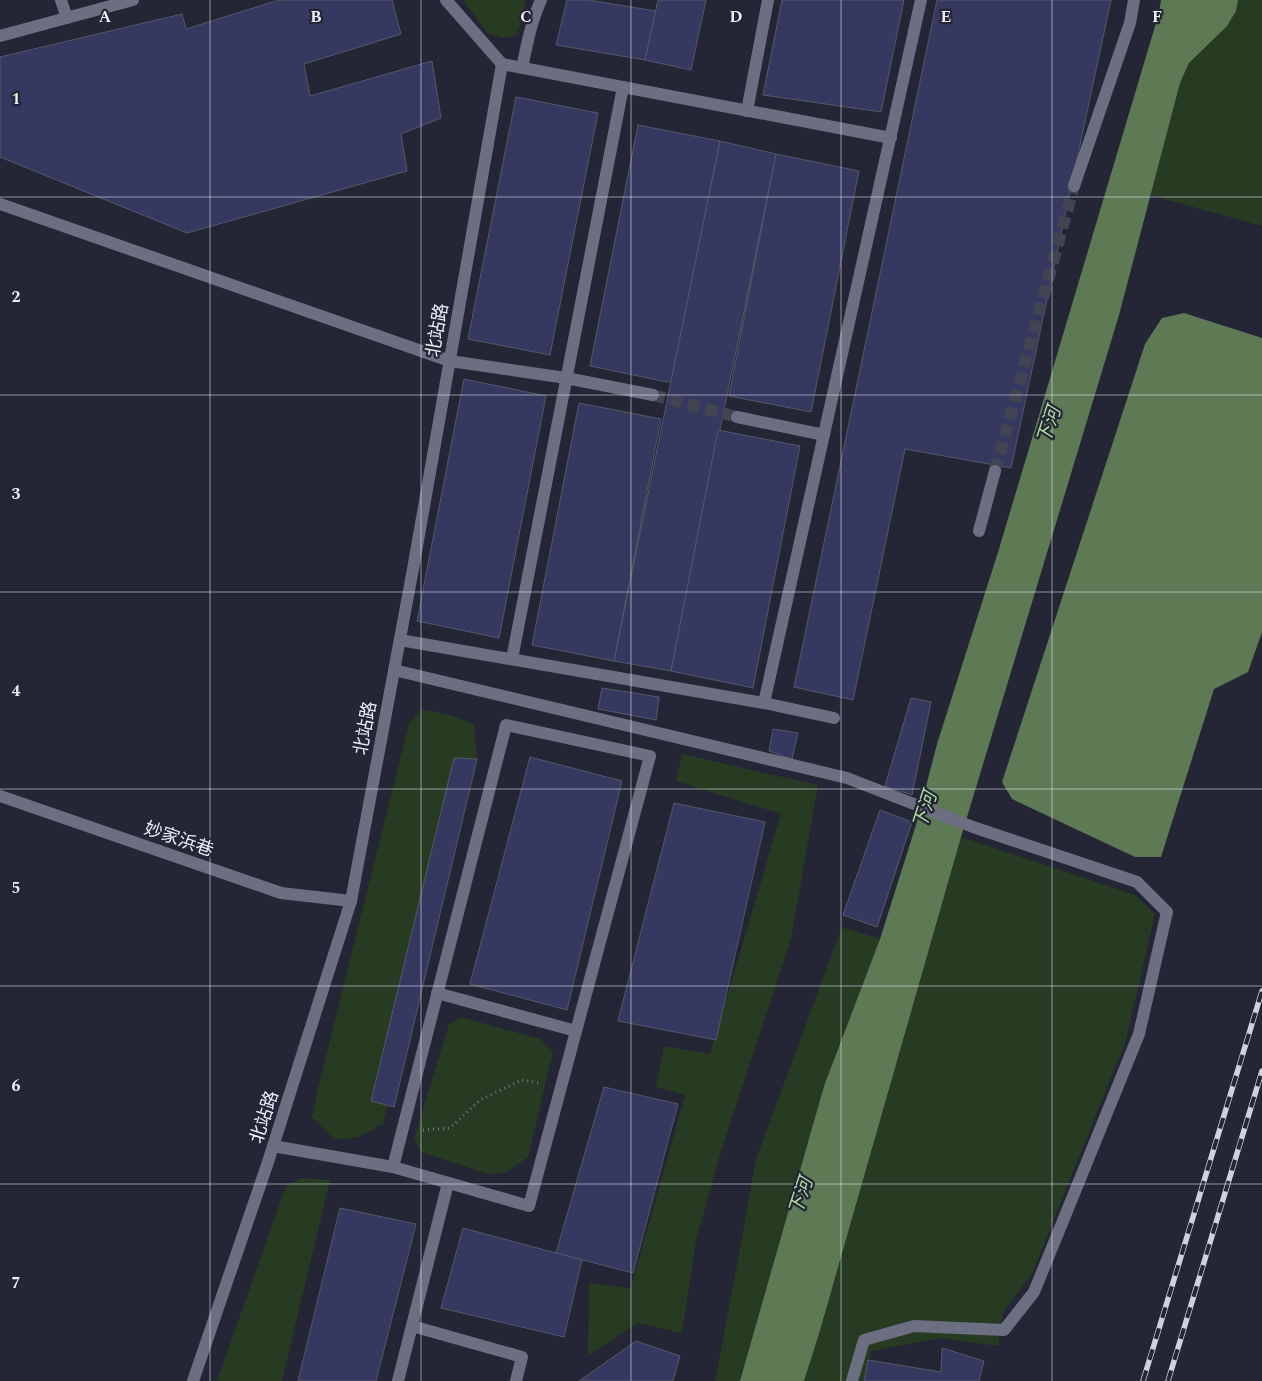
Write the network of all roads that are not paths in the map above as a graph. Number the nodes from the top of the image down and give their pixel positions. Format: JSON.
{"nodes":[{"id":1,"x":61,"y":0,"type":"edge"},
{"id":2,"x":133,"y":0,"type":"edge"},
{"id":3,"x":446,"y":0,"type":"edge"},
{"id":4,"x":541,"y":0,"type":"edge"},
{"id":5,"x":768,"y":0,"type":"edge"},
{"id":6,"x":921,"y":0,"type":"edge"},
{"id":7,"x":1134,"y":0,"type":"edge"},
{"id":8,"x":67,"y":18,"type":"junction"},
{"id":9,"x":0,"y":36,"type":"edge"},
{"id":10,"x":502,"y":64,"type":"junction"},
{"id":11,"x":522,"y":68,"type":"junction"},
{"id":12,"x":623,"y":87,"type":"junction"},
{"id":13,"x":747,"y":111,"type":"junction"},
{"id":14,"x":891,"y":138,"type":"junction"},
{"id":15,"x":1074,"y":186,"type":"tunnel mouth"},
{"id":16,"x":0,"y":204,"type":"edge"},
{"id":17,"x":450,"y":361,"type":"junction"},
{"id":18,"x":566,"y":378,"type":"junction"},
{"id":19,"x":653,"y":395,"type":"tunnel mouth"},
{"id":20,"x":737,"y":418,"type":"tunnel mouth"},
{"id":21,"x":824,"y":435,"type":"junction"},
{"id":22,"x":995,"y":471,"type":"tunnel mouth"},
{"id":23,"x":979,"y":531,"type":"dead end"},
{"id":24,"x":400,"y":640,"type":"junction"},
{"id":25,"x":512,"y":659,"type":"junction"},
{"id":26,"x":394,"y":670,"type":"junction"},
{"id":27,"x":764,"y":704,"type":"junction"},
{"id":28,"x":834,"y":718,"type":"dead end"},
{"id":29,"x":0,"y":796,"type":"edge"},
{"id":30,"x":350,"y":901,"type":"junction"},
{"id":31,"x":438,"y":993,"type":"junction"},
{"id":32,"x":576,"y":1031,"type":"junction"},
{"id":33,"x":273,"y":1146,"type":"junction"},
{"id":34,"x":393,"y":1167,"type":"junction"},
{"id":35,"x":448,"y":1183,"type":"junction"},
{"id":36,"x":412,"y":1326,"type":"junction"},
{"id":37,"x":193,"y":1381,"type":"edge"},
{"id":38,"x":398,"y":1381,"type":"edge"},
{"id":39,"x":516,"y":1381,"type":"edge"},
{"id":40,"x":852,"y":1381,"type":"edge"}],
"edges":[{"from":1,"to":8,"type":"street"},
{"from":2,"to":8,"type":"street"},
{"from":3,"to":10,"type":"street"},
{"from":4,"to":11,"type":"street"},
{"from":5,"to":13,"type":"street"},
{"from":6,"to":14,"type":"street"},
{"from":7,"to":15,"type":"street"},
{"from":8,"to":9,"type":"street"},
{"from":10,"to":11,"type":"street"},
{"from":10,"to":17,"type":"street","name":"北站路"},
{"from":11,"to":12,"type":"street"},
{"from":12,"to":13,"type":"street"},
{"from":12,"to":18,"type":"street"},
{"from":13,"to":14,"type":"street"},
{"from":14,"to":21,"type":"street"},
{"from":16,"to":17,"type":"street"},
{"from":17,"to":18,"type":"street"},
{"from":17,"to":24,"type":"street","name":"北站路"},
{"from":18,"to":19,"type":"street"},
{"from":18,"to":25,"type":"street"},
{"from":20,"to":21,"type":"street"},
{"from":21,"to":27,"type":"street"},
{"from":22,"to":23,"type":"street"},
{"from":24,"to":25,"type":"street"},
{"from":24,"to":26,"type":"street","name":"北站路"},
{"from":25,"to":27,"type":"street"},
{"from":26,"to":30,"type":"street","name":"北站路"},
{"from":26,"to":40,"type":"street"},
{"from":27,"to":28,"type":"street"},
{"from":29,"to":30,"type":"street","name":"妙家浜巷"},
{"from":30,"to":33,"type":"street","name":"北站路"},
{"from":31,"to":32,"type":"street"},
{"from":31,"to":32,"type":"street"},
{"from":31,"to":34,"type":"street"},
{"from":32,"to":35,"type":"street"},
{"from":33,"to":34,"type":"street"},
{"from":33,"to":37,"type":"street","name":"北站路"},
{"from":34,"to":35,"type":"street"},
{"from":35,"to":36,"type":"street"},
{"from":36,"to":38,"type":"street"},
{"from":36,"to":39,"type":"street"}]}
